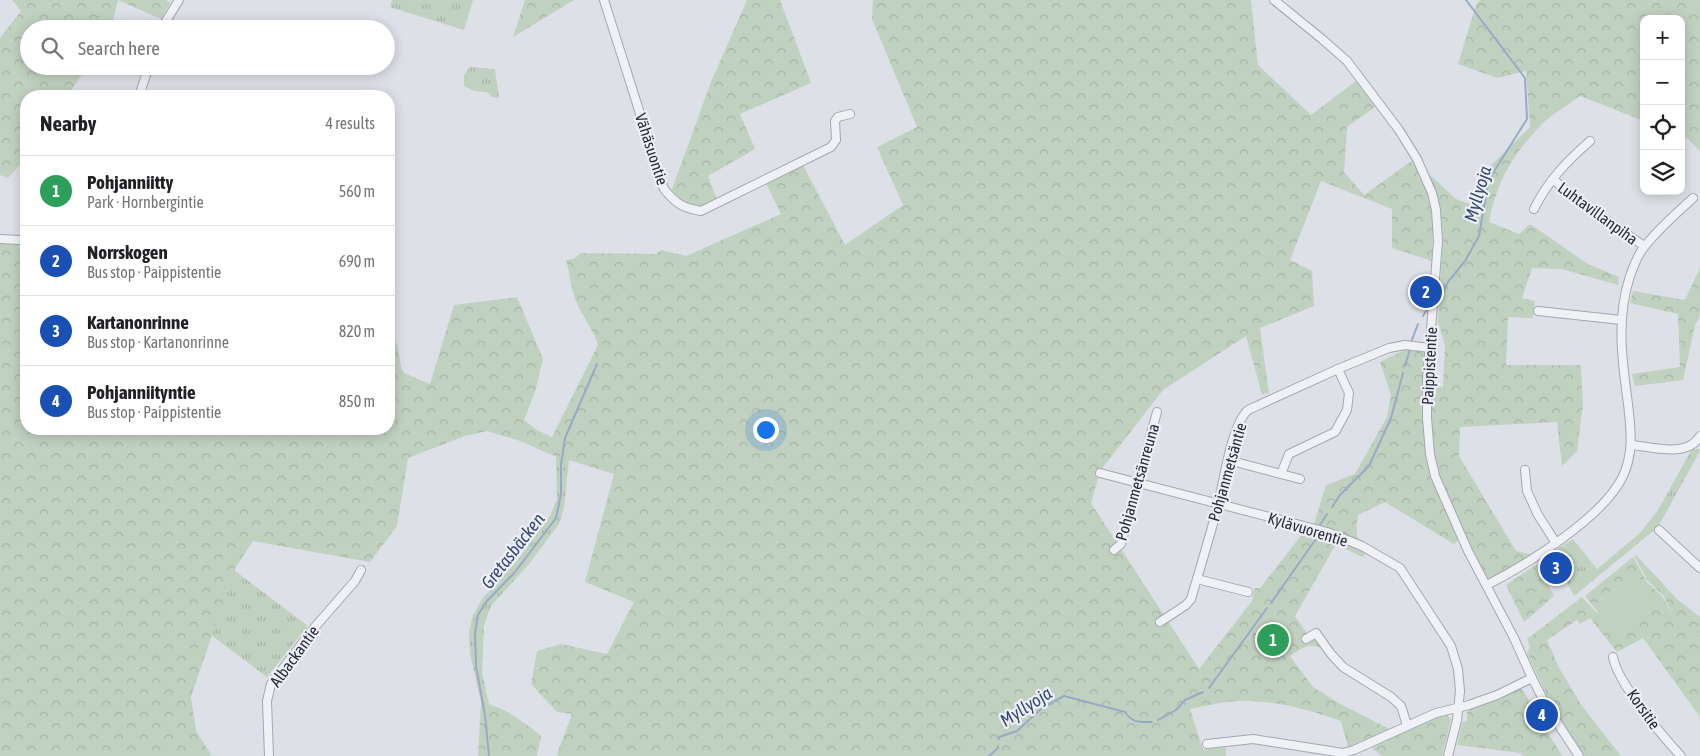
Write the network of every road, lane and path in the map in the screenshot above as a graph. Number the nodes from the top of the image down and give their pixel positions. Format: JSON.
{"nodes":[{"id":1,"x":179,"y":0,"type":"edge"},
{"id":2,"x":604,"y":0,"type":"edge"},
{"id":3,"x":1274,"y":0,"type":"edge"},
{"id":4,"x":167,"y":20,"type":"edge"},
{"id":5,"x":146,"y":75,"type":"edge"},
{"id":6,"x":142,"y":90,"type":"edge"},
{"id":7,"x":850,"y":114,"type":"dead end"},
{"id":8,"x":1590,"y":141,"type":"dead end"},
{"id":9,"x":1553,"y":179,"type":"junction"},
{"id":10,"x":1693,"y":198,"type":"dead end"},
{"id":11,"x":1534,"y":209,"type":"dead end"},
{"id":12,"x":0,"y":239,"type":"edge"},
{"id":13,"x":20,"y":240,"type":"edge"},
{"id":14,"x":1644,"y":246,"type":"junction"},
{"id":15,"x":1538,"y":311,"type":"dead end"},
{"id":16,"x":1621,"y":320,"type":"junction"},
{"id":17,"x":1430,"y":348,"type":"junction"},
{"id":18,"x":1338,"y":369,"type":"junction"},
{"id":19,"x":1157,"y":412,"type":"dead end"},
{"id":20,"x":1700,"y":436,"type":"edge"},
{"id":21,"x":1632,"y":445,"type":"junction"},
{"id":22,"x":1228,"y":460,"type":"junction"},
{"id":23,"x":1525,"y":470,"type":"dead end"},
{"id":24,"x":1100,"y":473,"type":"dead end"},
{"id":25,"x":1281,"y":474,"type":"junction"},
{"id":26,"x":1300,"y":479,"type":"dead end"},
{"id":27,"x":1138,"y":483,"type":"junction"},
{"id":28,"x":1218,"y":504,"type":"junction"},
{"id":29,"x":1659,"y":530,"type":"dead end"},
{"id":30,"x":1556,"y":543,"type":"junction"},
{"id":31,"x":1114,"y":550,"type":"dead end"},
{"id":32,"x":1700,"y":568,"type":"edge"},
{"id":33,"x":361,"y":570,"type":"dead end"},
{"id":34,"x":1197,"y":579,"type":"junction"},
{"id":35,"x":1487,"y":585,"type":"junction"},
{"id":36,"x":1248,"y":592,"type":"dead end"},
{"id":37,"x":1160,"y":622,"type":"dead end"},
{"id":38,"x":1306,"y":639,"type":"dead end"},
{"id":39,"x":1614,"y":657,"type":"dead end"},
{"id":40,"x":1532,"y":678,"type":"junction"},
{"id":41,"x":1458,"y":707,"type":"junction"},
{"id":42,"x":1407,"y":725,"type":"junction"},
{"id":43,"x":1207,"y":744,"type":"dead end"},
{"id":44,"x":269,"y":756,"type":"edge"},
{"id":45,"x":1448,"y":756,"type":"edge"},
{"id":46,"x":1579,"y":756,"type":"edge"},
{"id":47,"x":1681,"y":756,"type":"edge"}],
"edges":[{"from":1,"to":4,"type":"street"},
{"from":2,"to":7,"type":"street","name":"Vähäsuontie"},
{"from":3,"to":17,"type":"street","name":"Paippistentie"},
{"from":5,"to":6,"type":"street"},
{"from":8,"to":9,"type":"street","name":"Luhtavillanpiha"},
{"from":9,"to":11,"type":"street","name":"Luhtavillanpiha"},
{"from":9,"to":14,"type":"street","name":"Luhtavillanpiha"},
{"from":10,"to":14,"type":"street"},
{"from":12,"to":13,"type":"street"},
{"from":14,"to":16,"type":"street"},
{"from":15,"to":16,"type":"street"},
{"from":16,"to":21,"type":"street"},
{"from":17,"to":18,"type":"street","name":"Pohjanmetsäntie"},
{"from":17,"to":35,"type":"street","name":"Paippistentie"},
{"from":18,"to":22,"type":"street","name":"Pohjanmetsäntie"},
{"from":18,"to":25,"type":"street"},
{"from":19,"to":27,"type":"street","name":"Pohjanmetsänreuna"},
{"from":20,"to":21,"type":"street"},
{"from":21,"to":30,"type":"street"},
{"from":22,"to":25,"type":"street"},
{"from":22,"to":28,"type":"street","name":"Pohjanmetsäntie"},
{"from":23,"to":30,"type":"street"},
{"from":24,"to":27,"type":"street","name":"Kylävuorentie"},
{"from":25,"to":26,"type":"street"},
{"from":27,"to":28,"type":"street","name":"Kylävuorentie"},
{"from":27,"to":31,"type":"street","name":"Pohjanmetsänreuna"},
{"from":28,"to":34,"type":"street","name":"Pohjanmetsäntie"},
{"from":28,"to":41,"type":"street","name":"Kylävuorentie"},
{"from":29,"to":32,"type":"street"},
{"from":30,"to":35,"type":"street"},
{"from":33,"to":44,"type":"street","name":"Albackantie"},
{"from":34,"to":36,"type":"street"},
{"from":34,"to":37,"type":"street","name":"Pohjanmetsäntie"},
{"from":35,"to":40,"type":"street","name":"Paippistentie"},
{"from":38,"to":42,"type":"street"},
{"from":39,"to":47,"type":"street","name":"Korsitie"},
{"from":40,"to":41,"type":"street"},
{"from":40,"to":46,"type":"street","name":"Paippistentie"},
{"from":41,"to":42,"type":"street"},
{"from":41,"to":45,"type":"street","name":"Kylävuorentie"},
{"from":42,"to":43,"type":"street"}]}
